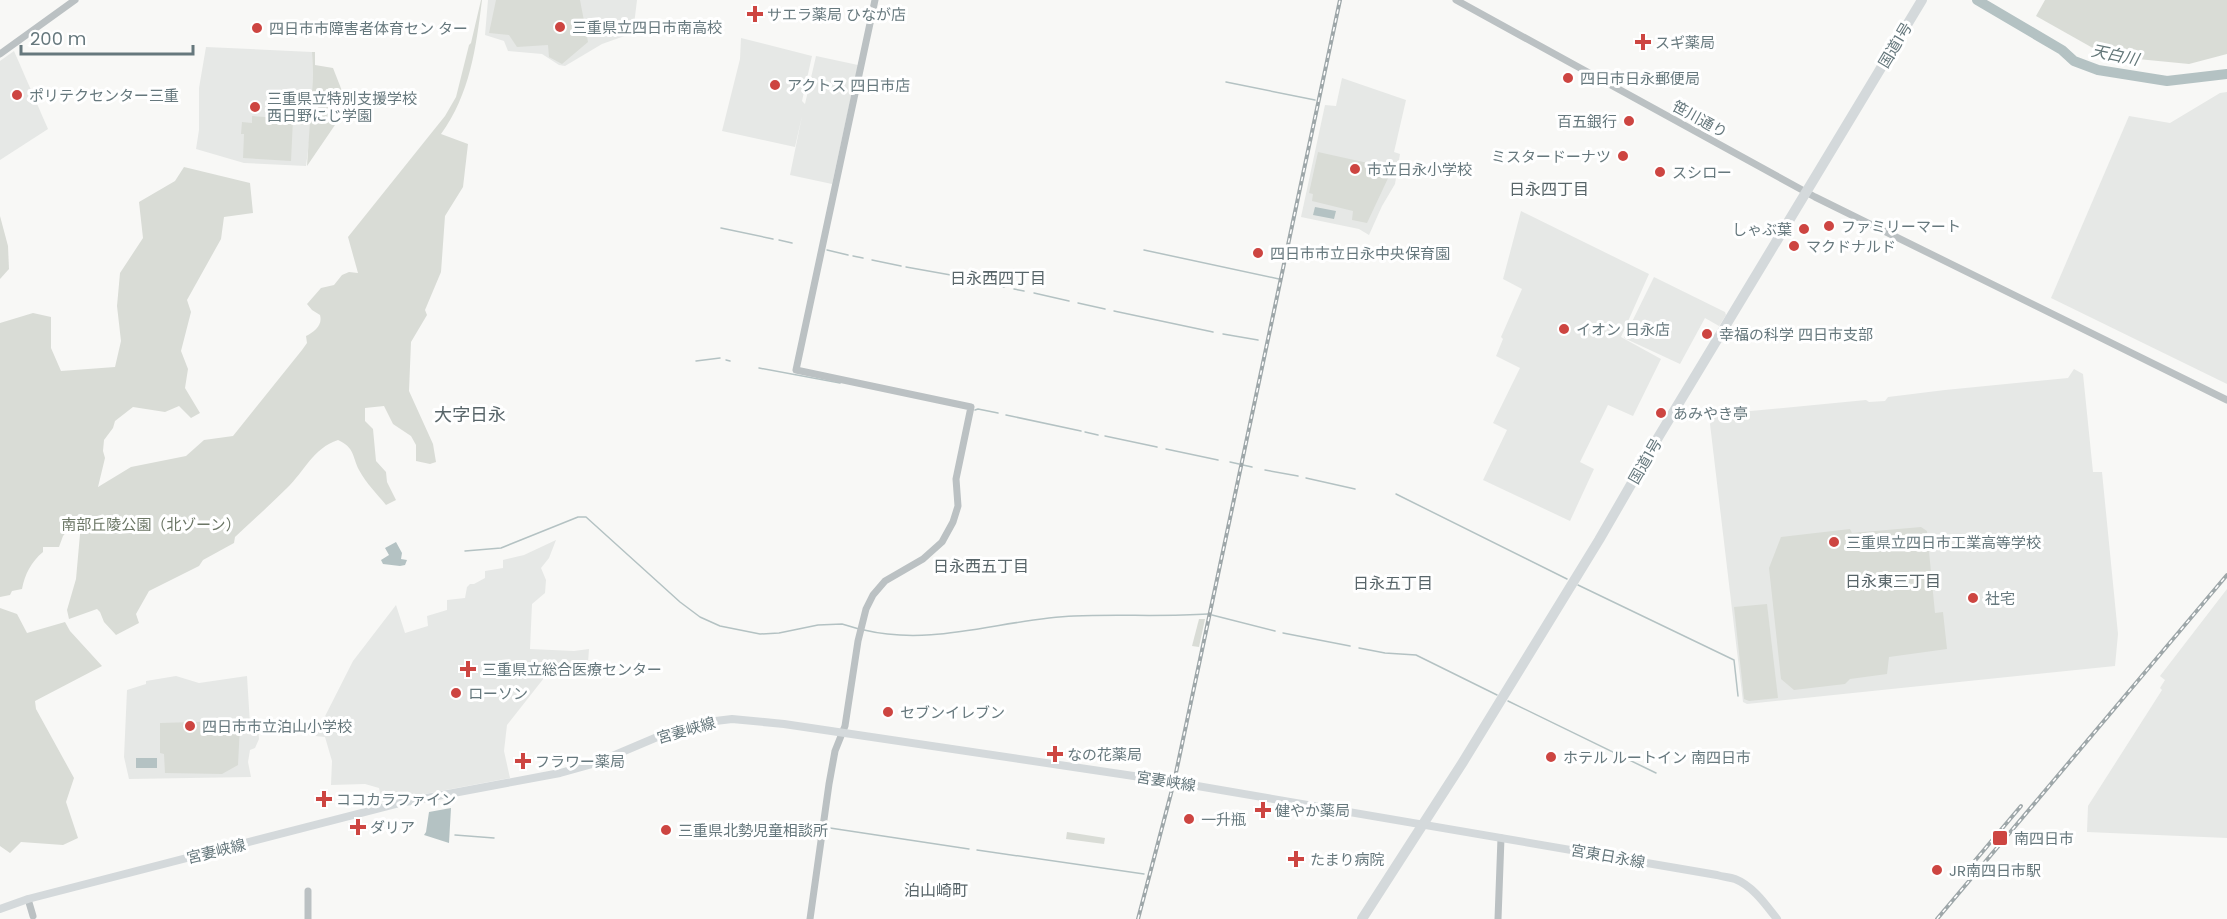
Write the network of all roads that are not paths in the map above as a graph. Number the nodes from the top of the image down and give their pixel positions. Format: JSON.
{"nodes":[{"id":1,"x":75,"y":0,"type":"edge"},
{"id":2,"x":876,"y":0,"type":"edge"},
{"id":3,"x":1456,"y":0,"type":"edge"},
{"id":4,"x":1922,"y":0,"type":"edge"},
{"id":5,"x":0,"y":54,"type":"edge"},
{"id":6,"x":1807,"y":191,"type":"junction"},
{"id":7,"x":2227,"y":400,"type":"edge"},
{"id":8,"x":842,"y":734,"type":"junction"},
{"id":9,"x":1422,"y":825,"type":"junction"},
{"id":10,"x":1501,"y":838,"type":"junction"},
{"id":11,"x":308,"y":891,"type":"dead end"},
{"id":12,"x":28,"y":899,"type":"junction"},
{"id":13,"x":0,"y":909,"type":"edge"},
{"id":14,"x":33,"y":916,"type":"dead end"},
{"id":15,"x":308,"y":919,"type":"edge"},
{"id":16,"x":810,"y":919,"type":"edge"},
{"id":17,"x":1362,"y":919,"type":"edge"},
{"id":18,"x":1497,"y":919,"type":"edge"},
{"id":19,"x":1777,"y":919,"type":"edge"}],
"edges":[{"from":1,"to":5,"type":"street"},
{"from":2,"to":8,"type":"street"},
{"from":3,"to":6,"type":"street","name":"笹川通り"},
{"from":4,"to":6,"type":"highway","name":"国道1号"},
{"from":6,"to":7,"type":"street","name":"笹川通り"},
{"from":6,"to":9,"type":"highway","name":"国道1号"},
{"from":8,"to":9,"type":"main road","name":"宮妻峡線"},
{"from":8,"to":12,"type":"main road","name":"宮妻峡線"},
{"from":8,"to":16,"type":"street"},
{"from":9,"to":10,"type":"main road","name":"宮東日永線"},
{"from":9,"to":17,"type":"highway","name":"国道1号"},
{"from":10,"to":18,"type":"street"},
{"from":10,"to":19,"type":"main road","name":"宮東日永線"},
{"from":11,"to":15,"type":"street"},
{"from":12,"to":13,"type":"main road","name":"宮妻峡線"},
{"from":12,"to":14,"type":"street"}]}
